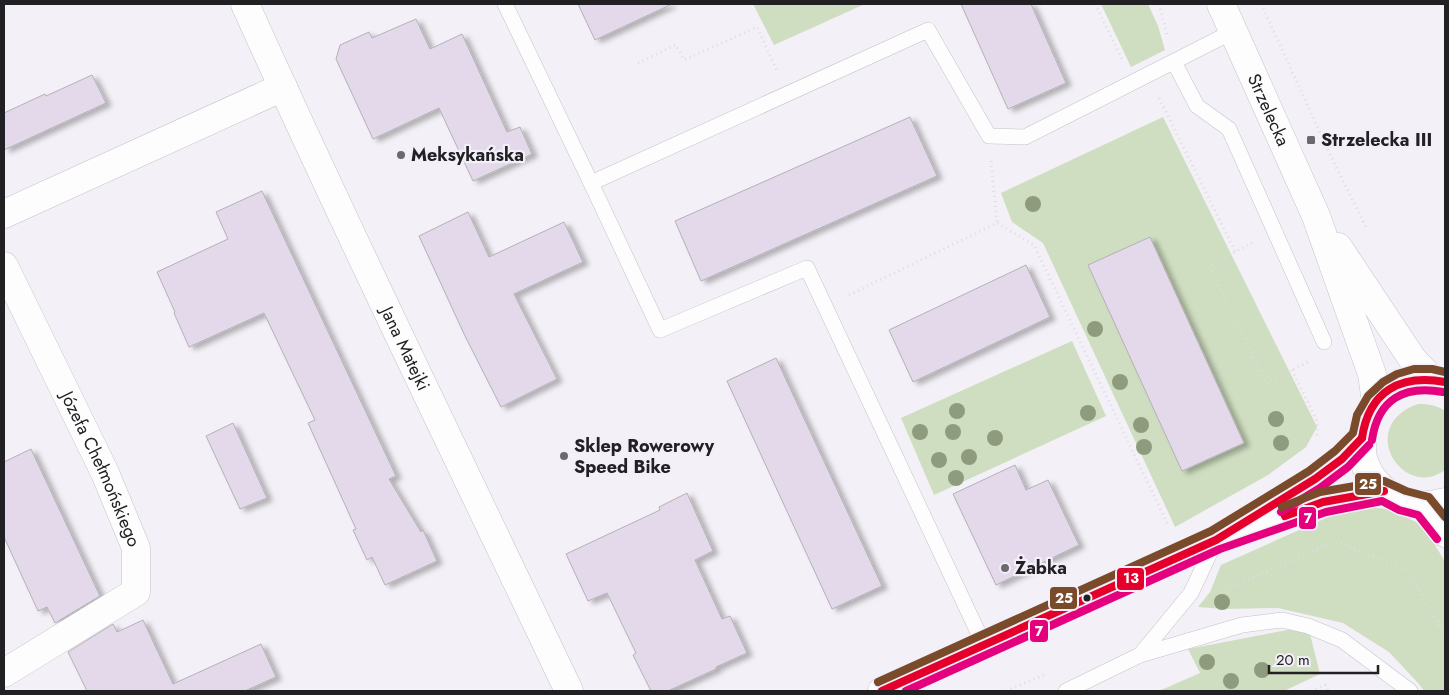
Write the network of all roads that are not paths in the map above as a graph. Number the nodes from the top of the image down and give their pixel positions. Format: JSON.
{"nodes":[{"id":1,"x":505,"y":4,"type":"edge"},
{"id":2,"x":1221,"y":4,"type":"edge"},
{"id":3,"x":249,"y":5,"type":"edge"},
{"id":4,"x":1234,"y":32,"type":"junction"},
{"id":5,"x":1174,"y":62,"type":"junction"},
{"id":6,"x":283,"y":87,"type":"junction"},
{"id":7,"x":591,"y":183,"type":"junction"},
{"id":8,"x":4,"y":214,"type":"edge"},
{"id":9,"x":1316,"y":216,"type":"junction"},
{"id":10,"x":4,"y":266,"type":"edge"},
{"id":11,"x":1324,"y":342,"type":"road end"},
{"id":12,"x":1438,"y":380,"type":"edge"},
{"id":13,"x":1376,"y":402,"type":"junction"},
{"id":14,"x":1362,"y":438,"type":"junction"},
{"id":15,"x":1384,"y":490,"type":"junction"},
{"id":16,"x":1434,"y":504,"type":"edge"},
{"id":17,"x":1445,"y":532,"type":"edge"},
{"id":18,"x":1216,"y":540,"type":"junction"},
{"id":19,"x":984,"y":645,"type":"junction"},
{"id":20,"x":1140,"y":655,"type":"junction"},
{"id":21,"x":4,"y":673,"type":"edge"},
{"id":22,"x":569,"y":691,"type":"edge"},
{"id":23,"x":882,"y":691,"type":"edge"},
{"id":24,"x":1066,"y":691,"type":"edge"},
{"id":25,"x":1410,"y":691,"type":"edge"}],
"edges":[{"from":1,"to":7,"type":"lane"},
{"from":2,"to":4,"type":"street","name":"Strzelecka"},
{"from":3,"to":6,"type":"street","name":"Jana Matejki"},
{"from":4,"to":5,"type":"lane"},
{"from":4,"to":9,"type":"street","name":"Strzelecka"},
{"from":5,"to":7,"type":"lane"},
{"from":5,"to":11,"type":"lane"},
{"from":6,"to":8,"type":"street"},
{"from":6,"to":22,"type":"street","name":"Jana Matejki"},
{"from":7,"to":19,"type":"lane"},
{"from":9,"to":12,"type":"street","name":"Strzelecka"},
{"from":9,"to":13,"type":"street","name":"Strzelecka"},
{"from":10,"to":21,"type":"street","name":"Józefa Chełmońskiego"},
{"from":12,"to":13,"type":"street"},
{"from":13,"to":14,"type":"street"},
{"from":14,"to":15,"type":"street"},
{"from":14,"to":18,"type":"street"},
{"from":15,"to":16,"type":"street"},
{"from":15,"to":18,"type":"street"},
{"from":16,"to":17,"type":"street"},
{"from":18,"to":19,"type":"street"},
{"from":18,"to":20,"type":"lane"},
{"from":19,"to":23,"type":"street"},
{"from":20,"to":24,"type":"lane"},
{"from":20,"to":25,"type":"lane"}]}
